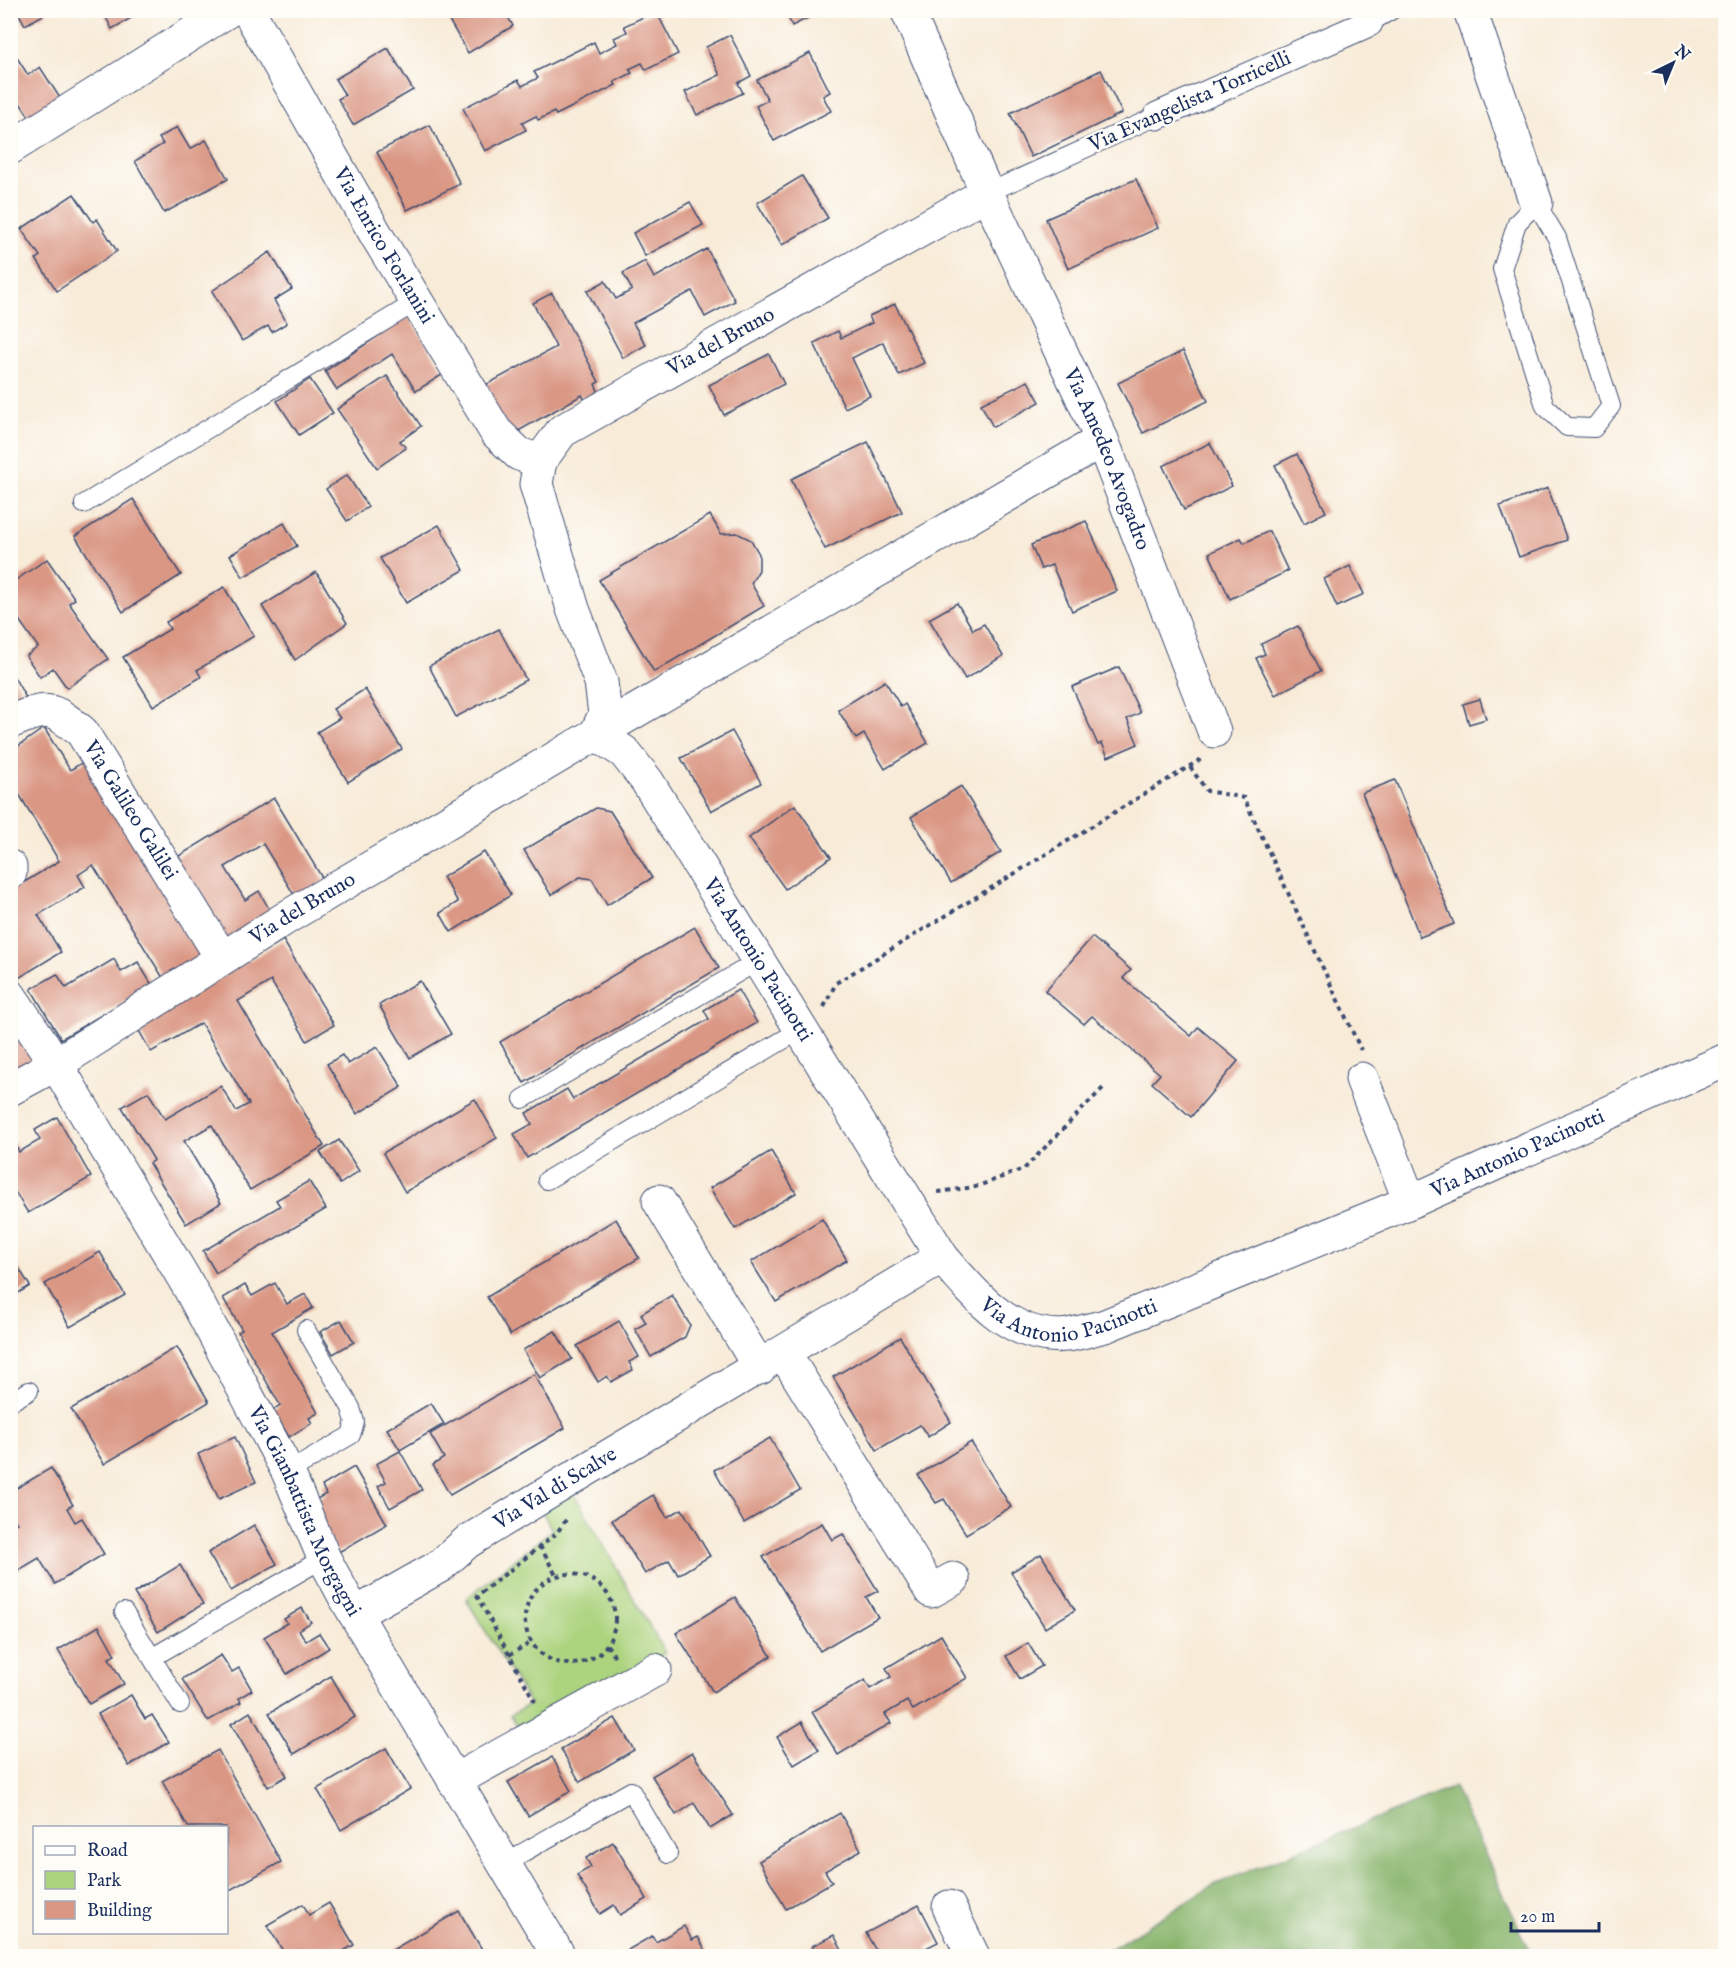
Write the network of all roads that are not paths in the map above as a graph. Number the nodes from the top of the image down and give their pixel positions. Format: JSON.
{"nodes":[{"id":1,"x":229,"y":10,"type":"edge"},
{"id":2,"x":248,"y":10,"type":"edge"},
{"id":3,"x":907,"y":10,"type":"edge"},
{"id":4,"x":1470,"y":10,"type":"edge"},
{"id":5,"x":1380,"y":16,"type":"edge"},
{"id":6,"x":1157,"y":117,"type":"joint"},
{"id":7,"x":10,"y":148,"type":"edge"},
{"id":8,"x":987,"y":193,"type":"junction"},
{"id":9,"x":1536,"y":203,"type":"junction"},
{"id":10,"x":416,"y":302,"type":"junction"},
{"id":11,"x":1102,"y":440,"type":"junction"},
{"id":12,"x":540,"y":461,"type":"junction"},
{"id":13,"x":84,"y":504,"type":"dead end"},
{"id":14,"x":10,"y":722,"type":"edge"},
{"id":15,"x":1214,"y":731,"type":"road end"},
{"id":16,"x":596,"y":734,"type":"junction"},
{"id":17,"x":10,"y":867,"type":"edge"},
{"id":18,"x":10,"y":873,"type":"edge"},
{"id":19,"x":222,"y":958,"type":"junction"},
{"id":20,"x":758,"y":961,"type":"junction"},
{"id":21,"x":10,"y":996,"type":"edge"},
{"id":22,"x":800,"y":1030,"type":"junction"},
{"id":23,"x":1725,"y":1060,"type":"edge"},
{"id":24,"x":56,"y":1064,"type":"junction"},
{"id":25,"x":1362,"y":1079,"type":"road end"},
{"id":26,"x":10,"y":1089,"type":"edge"},
{"id":27,"x":522,"y":1099,"type":"dead end"},
{"id":28,"x":547,"y":1179,"type":"dead end"},
{"id":29,"x":659,"y":1201,"type":"dead end"},
{"id":30,"x":1410,"y":1202,"type":"junction"},
{"id":31,"x":942,"y":1257,"type":"junction"},
{"id":32,"x":306,"y":1330,"type":"dead end"},
{"id":33,"x":772,"y":1360,"type":"junction"},
{"id":34,"x":29,"y":1391,"type":"dead end"},
{"id":35,"x":10,"y":1402,"type":"edge"},
{"id":36,"x":288,"y":1472,"type":"junction"},
{"id":37,"x":324,"y":1558,"type":"junction"},
{"id":38,"x":953,"y":1579,"type":"dead end"},
{"id":39,"x":124,"y":1612,"type":"dead end"},
{"id":40,"x":356,"y":1614,"type":"junction"},
{"id":41,"x":153,"y":1657,"type":"junction"},
{"id":42,"x":655,"y":1670,"type":"dead end"},
{"id":43,"x":180,"y":1704,"type":"dead end"},
{"id":44,"x":454,"y":1781,"type":"junction"},
{"id":45,"x":668,"y":1854,"type":"dead end"},
{"id":46,"x":504,"y":1864,"type":"junction"},
{"id":47,"x":949,"y":1907,"type":"dead end"},
{"id":48,"x":559,"y":1956,"type":"edge"},
{"id":49,"x":973,"y":1956,"type":"edge"}],
"edges":[{"from":1,"to":7,"type":"street"},
{"from":2,"to":10,"type":"street","name":"Via Enrico Forlanini"},
{"from":3,"to":8,"type":"street"},
{"from":4,"to":9,"type":"street"},
{"from":5,"to":6,"type":"street","name":"Via Evangelista Torricelli"},
{"from":6,"to":8,"type":"lane","name":"Via Evangelista Torricelli"},
{"from":8,"to":11,"type":"street","name":"Via Amedeo Avogadro"},
{"from":8,"to":12,"type":"street","name":"Via del Bruno"},
{"from":9,"to":9,"type":"lane"},
{"from":10,"to":12,"type":"street","name":"Via Enrico Forlanini"},
{"from":10,"to":13,"type":"lane"},
{"from":11,"to":15,"type":"street","name":"Via Amedeo Avogadro"},
{"from":11,"to":16,"type":"street","name":"Via del Bruno"},
{"from":12,"to":16,"type":"street"},
{"from":14,"to":19,"type":"street","name":"Via Galileo Galilei"},
{"from":16,"to":19,"type":"street","name":"Via del Bruno"},
{"from":16,"to":20,"type":"street","name":"Via Antonio Pacinotti"},
{"from":17,"to":18,"type":"street"},
{"from":19,"to":24,"type":"street","name":"Via del Bruno"},
{"from":20,"to":22,"type":"street","name":"Via Antonio Pacinotti"},
{"from":20,"to":27,"type":"lane"},
{"from":21,"to":24,"type":"street","name":"Via Gianbattista Morgagni"},
{"from":22,"to":28,"type":"lane"},
{"from":22,"to":31,"type":"street","name":"Via Antonio Pacinotti"},
{"from":23,"to":30,"type":"street","name":"Via Antonio Pacinotti"},
{"from":24,"to":26,"type":"street","name":"Via del Bruno"},
{"from":24,"to":36,"type":"street","name":"Via Gianbattista Morgagni"},
{"from":25,"to":30,"type":"street"},
{"from":29,"to":33,"type":"street"},
{"from":30,"to":31,"type":"street","name":"Via Antonio Pacinotti"},
{"from":31,"to":33,"type":"street","name":"Via Val di Scalve"},
{"from":32,"to":36,"type":"lane"},
{"from":33,"to":38,"type":"street"},
{"from":33,"to":40,"type":"street","name":"Via Val di Scalve"},
{"from":34,"to":35,"type":"lane"},
{"from":36,"to":37,"type":"street","name":"Via Gianbattista Morgagni"},
{"from":37,"to":40,"type":"street","name":"Via Gianbattista Morgagni"},
{"from":37,"to":41,"type":"lane"},
{"from":39,"to":41,"type":"lane"},
{"from":40,"to":44,"type":"street","name":"Via Gianbattista Morgagni"},
{"from":41,"to":43,"type":"lane"},
{"from":42,"to":44,"type":"street"},
{"from":44,"to":46,"type":"street","name":"Via Gianbattista Morgagni"},
{"from":45,"to":46,"type":"lane"},
{"from":46,"to":48,"type":"street","name":"Via Gianbattista Morgagni"},
{"from":47,"to":49,"type":"street"}]}
